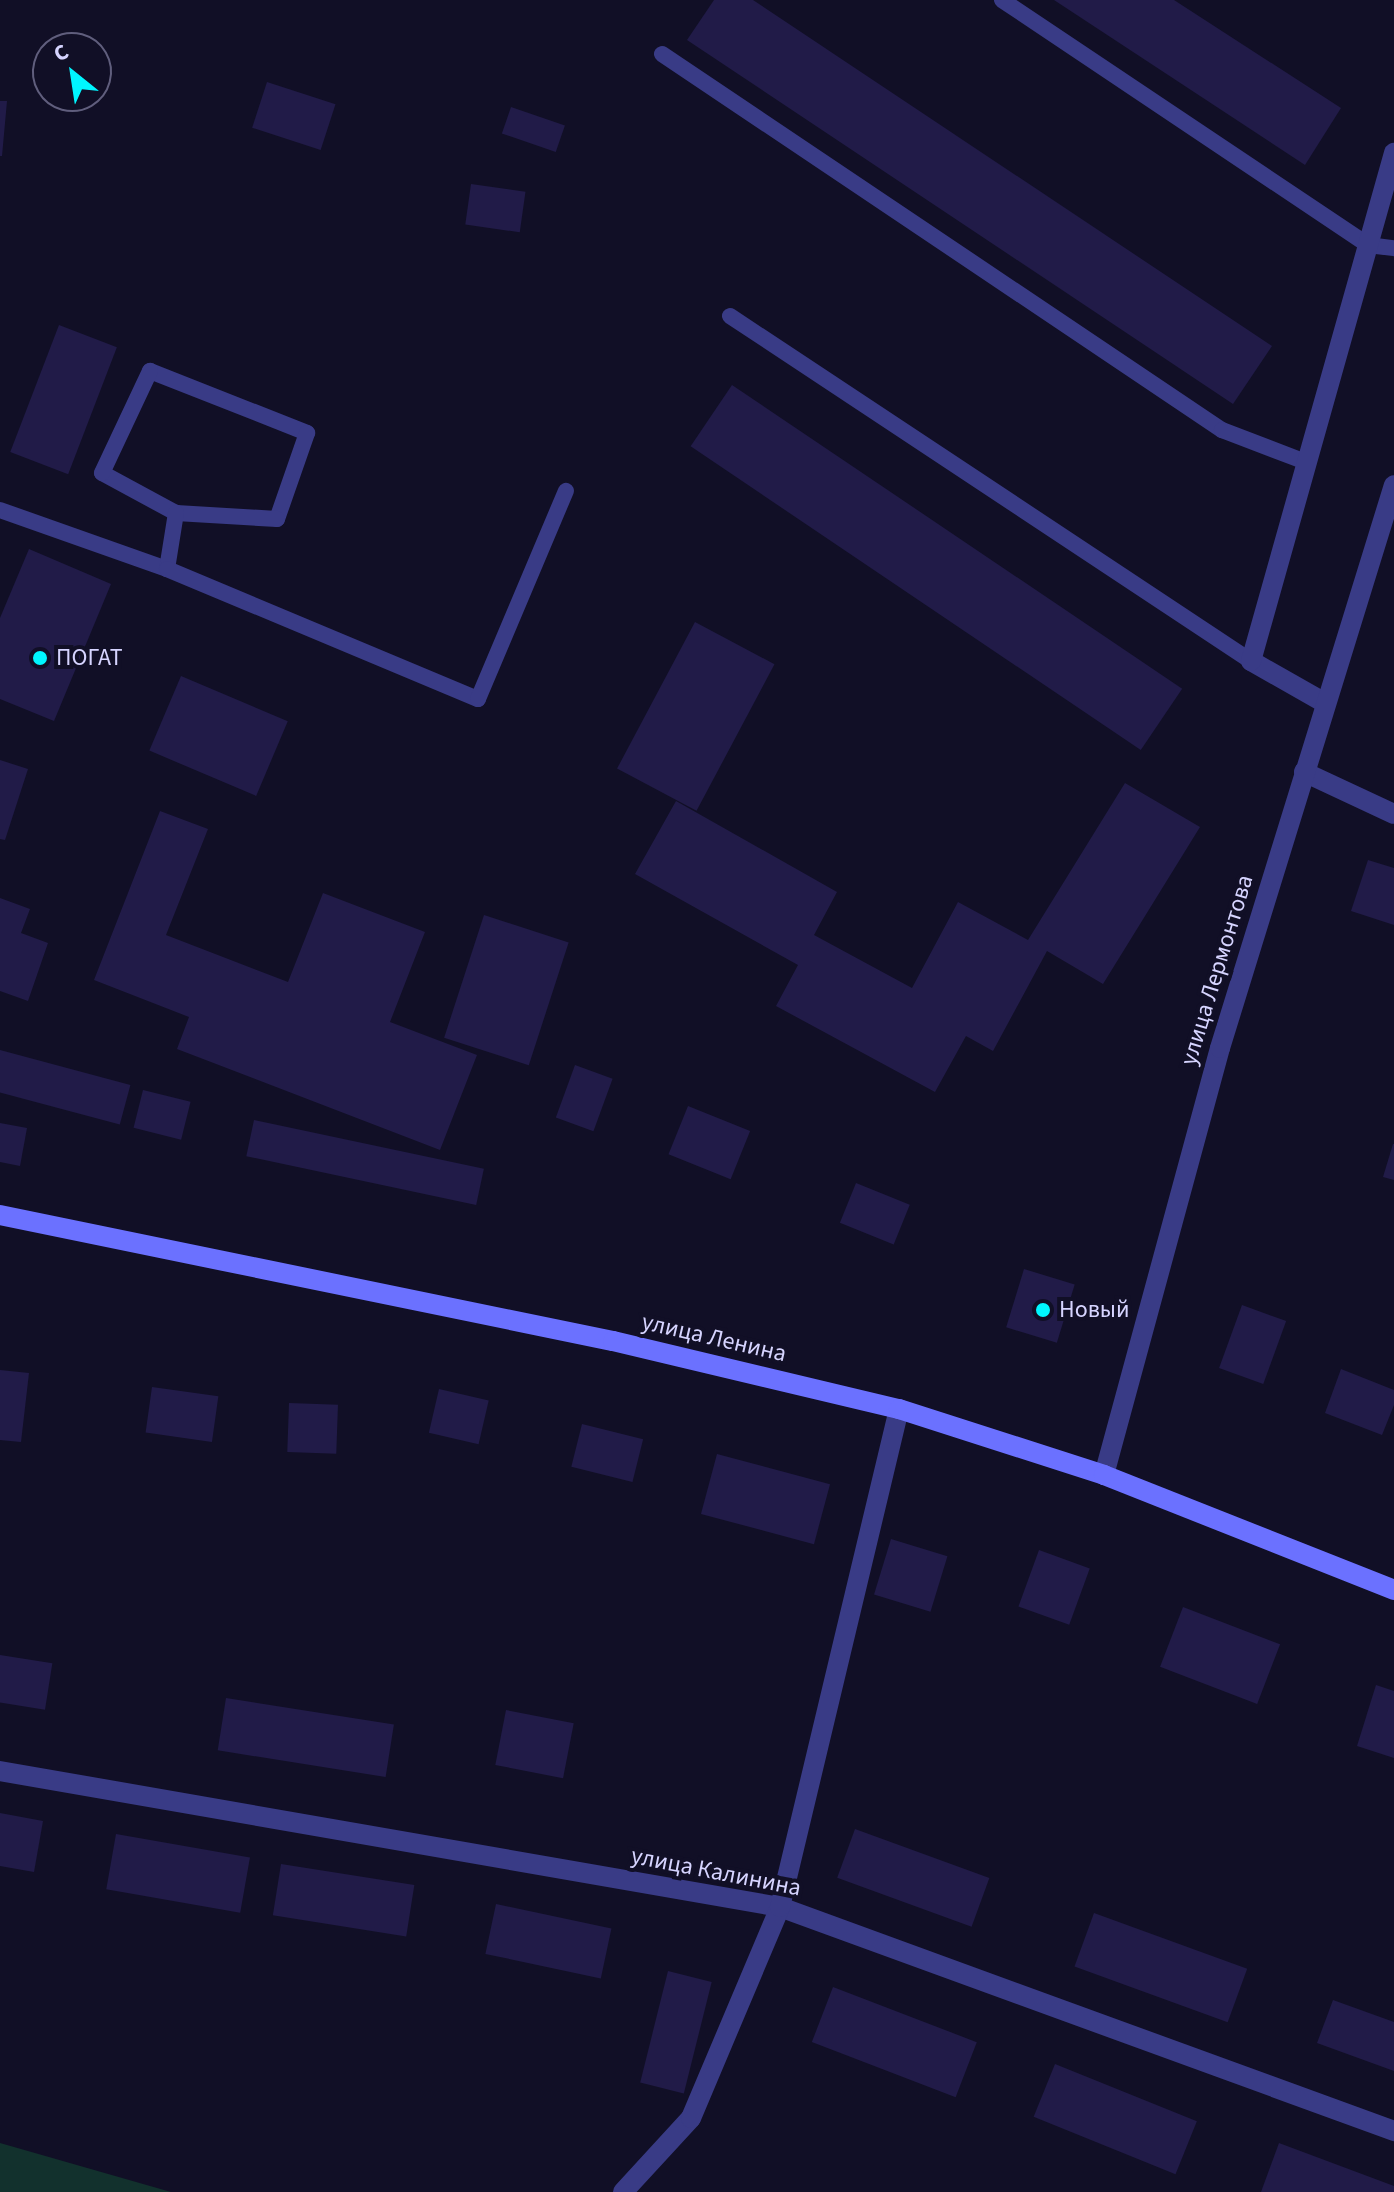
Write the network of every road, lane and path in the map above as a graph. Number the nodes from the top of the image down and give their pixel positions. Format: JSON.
{"nodes":[{"id":1,"x":1002,"y":0,"type":"edge"},
{"id":2,"x":662,"y":54,"type":"dead end"},
{"id":3,"x":1394,"y":153,"type":"edge"},
{"id":4,"x":1368,"y":245,"type":"junction"},
{"id":5,"x":1394,"y":248,"type":"edge"},
{"id":6,"x":730,"y":316,"type":"dead end"},
{"id":7,"x":1306,"y":462,"type":"junction"},
{"id":8,"x":1394,"y":485,"type":"edge"},
{"id":9,"x":566,"y":491,"type":"dead end"},
{"id":10,"x":0,"y":510,"type":"edge"},
{"id":11,"x":176,"y":513,"type":"junction"},
{"id":12,"x":167,"y":569,"type":"junction"},
{"id":13,"x":1251,"y":661,"type":"junction"},
{"id":14,"x":1325,"y":703,"type":"junction"},
{"id":15,"x":1304,"y":772,"type":"junction"},
{"id":16,"x":1394,"y":814,"type":"edge"},
{"id":17,"x":0,"y":1215,"type":"edge"},
{"id":18,"x":899,"y":1409,"type":"junction"},
{"id":19,"x":1104,"y":1475,"type":"junction"},
{"id":20,"x":1394,"y":1590,"type":"edge"},
{"id":21,"x":0,"y":1771,"type":"edge"},
{"id":22,"x":780,"y":1907,"type":"junction"},
{"id":23,"x":1394,"y":2131,"type":"edge"},
{"id":24,"x":623,"y":2192,"type":"edge"}],
"edges":[{"from":1,"to":4,"type":"lane"},
{"from":2,"to":7,"type":"lane"},
{"from":3,"to":4,"type":"street"},
{"from":4,"to":5,"type":"lane"},
{"from":4,"to":7,"type":"street"},
{"from":6,"to":13,"type":"lane"},
{"from":7,"to":13,"type":"street"},
{"from":8,"to":14,"type":"street","name":"улица Лермонтова"},
{"from":9,"to":12,"type":"lane"},
{"from":10,"to":12,"type":"lane"},
{"from":11,"to":11,"type":"lane"},
{"from":11,"to":12,"type":"lane"},
{"from":13,"to":14,"type":"street"},
{"from":14,"to":15,"type":"street","name":"улица Лермонтова"},
{"from":15,"to":16,"type":"street"},
{"from":15,"to":19,"type":"street","name":"улица Лермонтова"},
{"from":17,"to":18,"type":"main road","name":"улица Ленина"},
{"from":18,"to":19,"type":"main road","name":"улица Ленина"},
{"from":18,"to":22,"type":"street"},
{"from":19,"to":20,"type":"main road","name":"улица Ленина"},
{"from":21,"to":22,"type":"street","name":"улица Калинина"},
{"from":22,"to":23,"type":"street","name":"улица Калинина"},
{"from":22,"to":24,"type":"street"}]}
